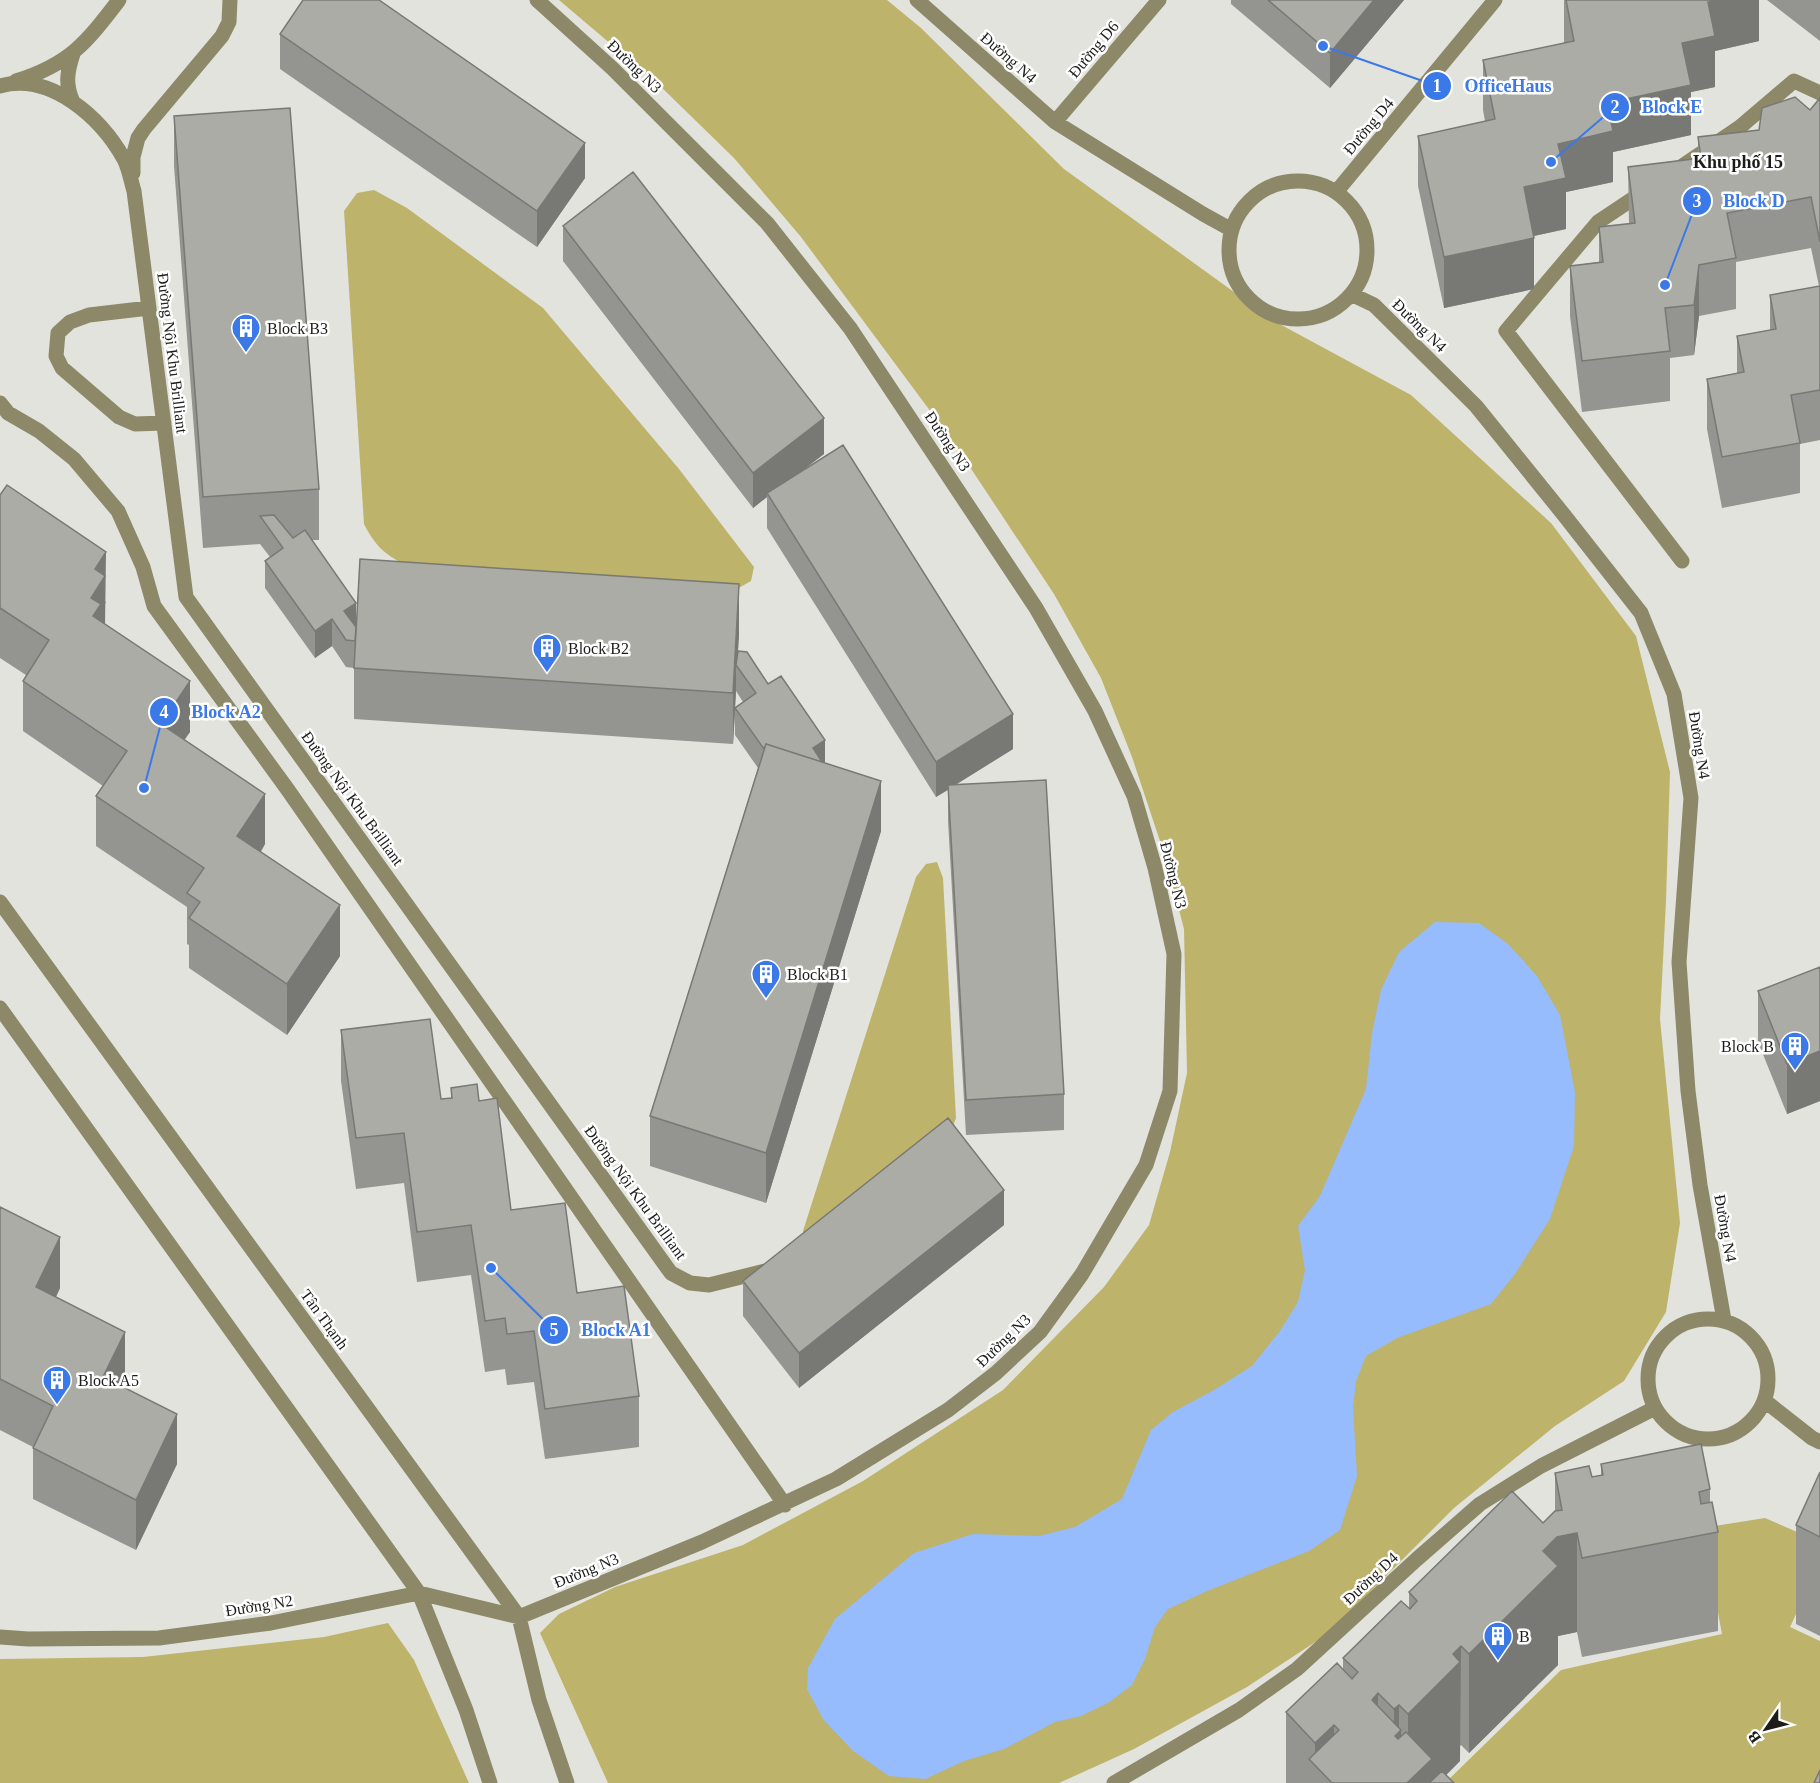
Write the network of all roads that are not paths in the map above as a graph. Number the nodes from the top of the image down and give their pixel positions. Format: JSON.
{"nodes":[{"id":1,"x":119,"y":0,"type":"edge"},
{"id":2,"x":537,"y":0,"type":"edge"},
{"id":3,"x":917,"y":0,"type":"edge"},
{"id":4,"x":1159,"y":0,"type":"edge"},
{"id":5,"x":1495,"y":0,"type":"edge"},
{"id":6,"x":229,"y":2,"type":"edge"},
{"id":7,"x":73,"y":54,"type":"junction"},
{"id":8,"x":6,"y":84,"type":"edge"},
{"id":9,"x":1820,"y":93,"type":"edge"},
{"id":10,"x":73,"y":102,"type":"junction"},
{"id":11,"x":1055,"y":122,"type":"junction"},
{"id":12,"x":144,"y":129,"type":"junction"},
{"id":13,"x":106,"y":134,"type":"junction"},
{"id":14,"x":135,"y":191,"type":"junction"},
{"id":15,"x":1337,"y":191,"type":"junction"},
{"id":16,"x":1232,"y":230,"type":"junction"},
{"id":17,"x":1351,"y":294,"type":"junction"},
{"id":18,"x":149,"y":308,"type":"junction"},
{"id":19,"x":0,"y":403,"type":"edge"},
{"id":20,"x":164,"y":423,"type":"junction"},
{"id":21,"x":1682,"y":561,"type":"dead end"},
{"id":22,"x":0,"y":902,"type":"edge"},
{"id":23,"x":0,"y":1008,"type":"edge"},
{"id":24,"x":765,"y":1271,"type":"edge"},
{"id":25,"x":1724,"y":1320,"type":"junction"},
{"id":26,"x":1765,"y":1401,"type":"junction"},
{"id":27,"x":1655,"y":1408,"type":"junction"},
{"id":28,"x":1820,"y":1442,"type":"edge"},
{"id":29,"x":785,"y":1505,"type":"junction"},
{"id":30,"x":419,"y":1593,"type":"junction"},
{"id":31,"x":519,"y":1617,"type":"junction"},
{"id":32,"x":0,"y":1637,"type":"edge"},
{"id":33,"x":490,"y":1783,"type":"edge"},
{"id":34,"x":567,"y":1783,"type":"edge"},
{"id":35,"x":1114,"y":1783,"type":"edge"}],
"edges":[{"from":1,"to":7,"type":"street","name":"Đường Nội Khu Brilliant"},
{"from":2,"to":29,"type":"street","name":"Đường N3"},
{"from":3,"to":11,"type":"street","name":"Đường N4"},
{"from":4,"to":11,"type":"street","name":"Đường D6"},
{"from":5,"to":15,"type":"street","name":"Đường D4"},
{"from":6,"to":12,"type":"street","name":"Đường Nội Khu Brilliant"},
{"from":7,"to":8,"type":"street","name":"Đường Nội Khu Brilliant"},
{"from":7,"to":10,"type":"street"},
{"from":8,"to":10,"type":"street","name":"Đường Nội Khu Brilliant"},
{"from":9,"to":21,"type":"street"},
{"from":10,"to":13,"type":"street","name":"Đường Nội Khu Brilliant"},
{"from":11,"to":16,"type":"street","name":"Đường N4"},
{"from":12,"to":13,"type":"street"},
{"from":12,"to":14,"type":"street","name":"Đường Nội Khu Brilliant"},
{"from":13,"to":14,"type":"street","name":"Đường Nội Khu Brilliant"},
{"from":14,"to":18,"type":"street","name":"Đường Nội Khu Brilliant"},
{"from":15,"to":16,"type":"street"},
{"from":15,"to":17,"type":"street"},
{"from":16,"to":17,"type":"street"},
{"from":17,"to":25,"type":"street","name":"Đường N4"},
{"from":18,"to":20,"type":"street","name":"Đường Nội Khu Brilliant"},
{"from":18,"to":20,"type":"street"},
{"from":19,"to":29,"type":"street"},
{"from":20,"to":24,"type":"street","name":"Đường Nội Khu Brilliant"},
{"from":22,"to":31,"type":"street","name":"Tân Thạnh"},
{"from":23,"to":30,"type":"street"},
{"from":25,"to":26,"type":"street"},
{"from":25,"to":27,"type":"street"},
{"from":26,"to":27,"type":"street"},
{"from":26,"to":28,"type":"street"},
{"from":27,"to":35,"type":"street","name":"Đường D4"},
{"from":29,"to":31,"type":"street","name":"Đường N3"},
{"from":30,"to":31,"type":"street","name":"Đường N2"},
{"from":30,"to":32,"type":"street","name":"Đường N2"},
{"from":30,"to":33,"type":"street"},
{"from":31,"to":34,"type":"street","name":"Tân Thạnh"}]}
